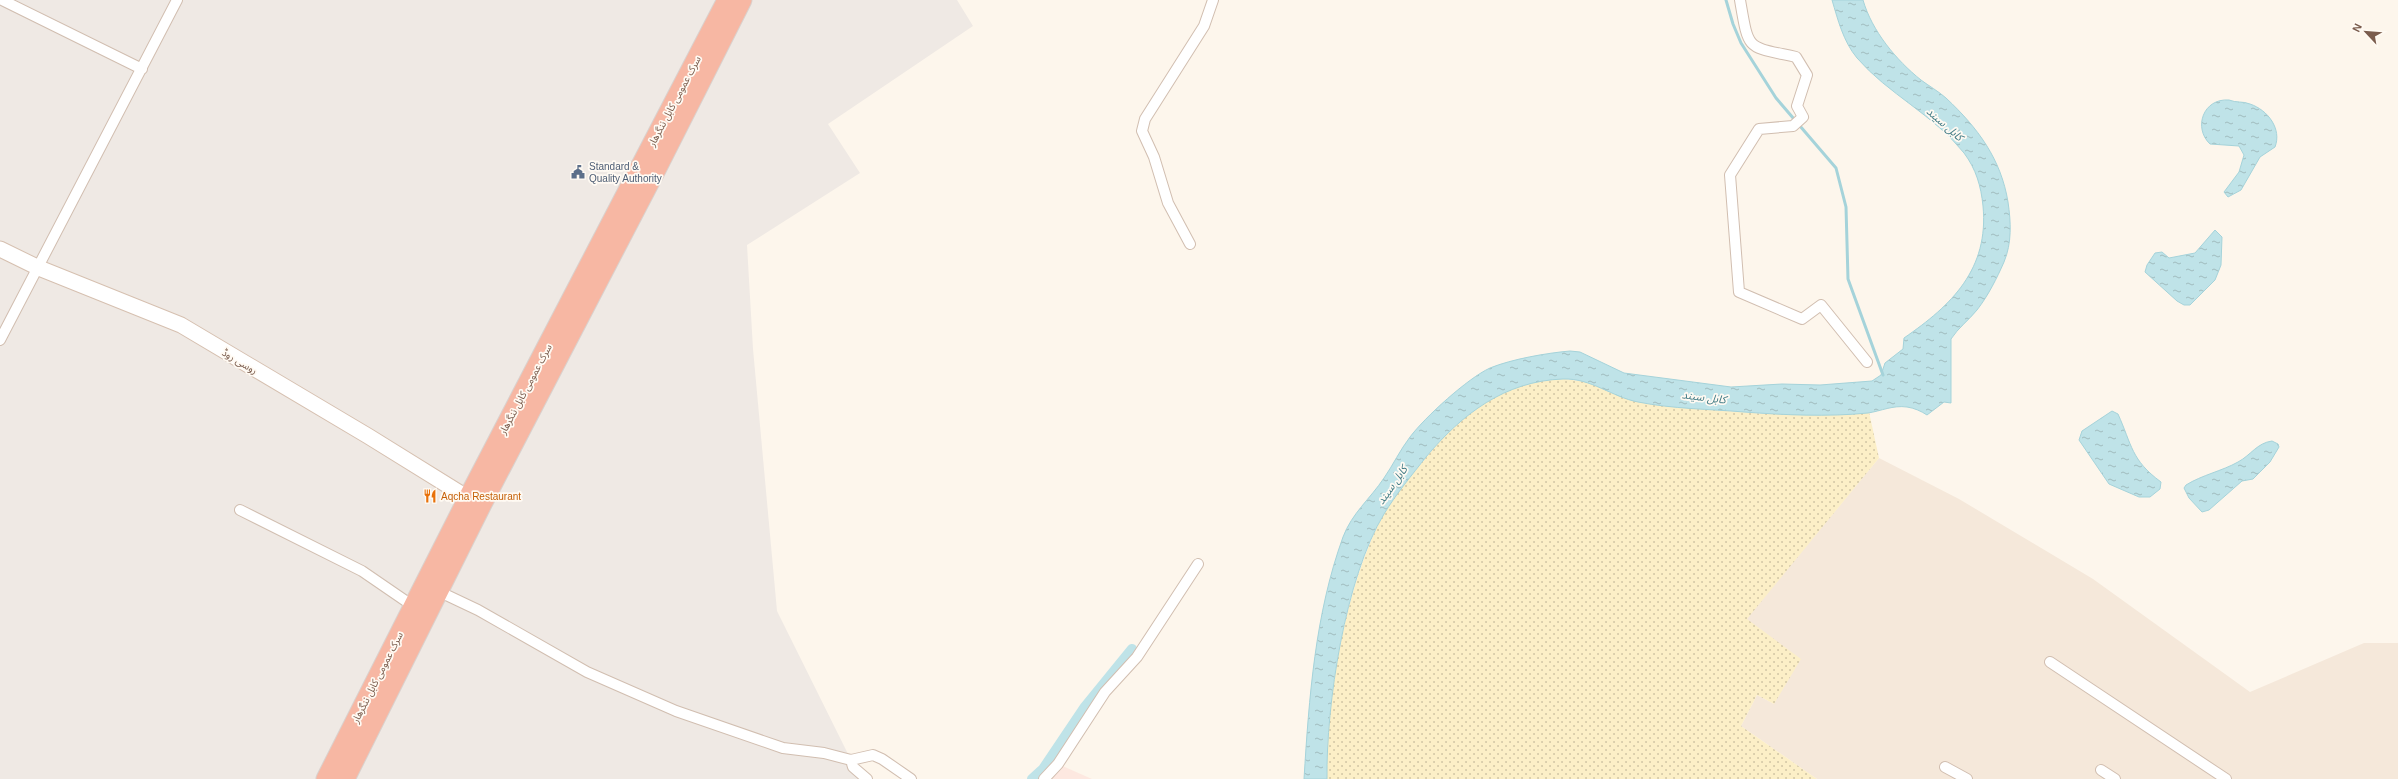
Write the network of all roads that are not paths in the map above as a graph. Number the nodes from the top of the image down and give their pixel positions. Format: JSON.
{"nodes":[{"id":1,"x":2,"y":0,"type":"edge"},
{"id":2,"x":177,"y":0,"type":"edge"},
{"id":3,"x":727,"y":0,"type":"edge"},
{"id":4,"x":742,"y":0,"type":"edge"},
{"id":5,"x":1213,"y":0,"type":"edge"},
{"id":6,"x":1740,"y":0,"type":"edge"},
{"id":7,"x":142,"y":69,"type":"junction"},
{"id":8,"x":1190,"y":244,"type":"dead end"},
{"id":9,"x":0,"y":249,"type":"edge"},
{"id":10,"x":39,"y":268,"type":"junction"},
{"id":11,"x":0,"y":340,"type":"edge"},
{"id":12,"x":1866,"y":362,"type":"dead end"},
{"id":13,"x":468,"y":498,"type":"junction"},
{"id":14,"x":240,"y":510,"type":"dead end"},
{"id":15,"x":1198,"y":564,"type":"dead end"},
{"id":16,"x":440,"y":592,"type":"junction"},
{"id":17,"x":412,"y":606,"type":"junction"},
{"id":18,"x":2050,"y":662,"type":"dead end"},
{"id":19,"x":851,"y":760,"type":"junction"},
{"id":20,"x":1945,"y":767,"type":"dead end"},
{"id":21,"x":2101,"y":770,"type":"dead end"},
{"id":22,"x":326,"y":779,"type":"edge"},
{"id":23,"x":345,"y":779,"type":"edge"},
{"id":24,"x":867,"y":779,"type":"edge"},
{"id":25,"x":910,"y":779,"type":"edge"},
{"id":26,"x":1044,"y":779,"type":"edge"},
{"id":27,"x":1967,"y":779,"type":"edge"},
{"id":28,"x":2115,"y":779,"type":"edge"},
{"id":29,"x":2226,"y":779,"type":"edge"}],
"edges":[{"from":1,"to":7,"type":"street"},
{"from":2,"to":7,"type":"street"},
{"from":3,"to":13,"type":"highway","name":"سرک عمومی کابل ننگرهار"},
{"from":4,"to":16,"type":"highway","name":"سرک عمومی کابل ننگرهار"},
{"from":5,"to":8,"type":"street"},
{"from":6,"to":12,"type":"street"},
{"from":7,"to":10,"type":"street"},
{"from":9,"to":10,"type":"main road","name":"روسی روڈ"},
{"from":10,"to":11,"type":"street"},
{"from":10,"to":13,"type":"main road","name":"روسی روڈ"},
{"from":13,"to":17,"type":"highway","name":"سرک عمومی کابل ننگرهار"},
{"from":14,"to":17,"type":"street"},
{"from":15,"to":26,"type":"street"},
{"from":16,"to":19,"type":"street"},
{"from":16,"to":23,"type":"highway","name":"سرک عمومی کابل ننگرهار"},
{"from":17,"to":22,"type":"highway","name":"سرک عمومی کابل ننگرهار"},
{"from":18,"to":29,"type":"street"},
{"from":19,"to":24,"type":"street"},
{"from":19,"to":25,"type":"street"},
{"from":20,"to":27,"type":"street"},
{"from":21,"to":28,"type":"street"}]}
